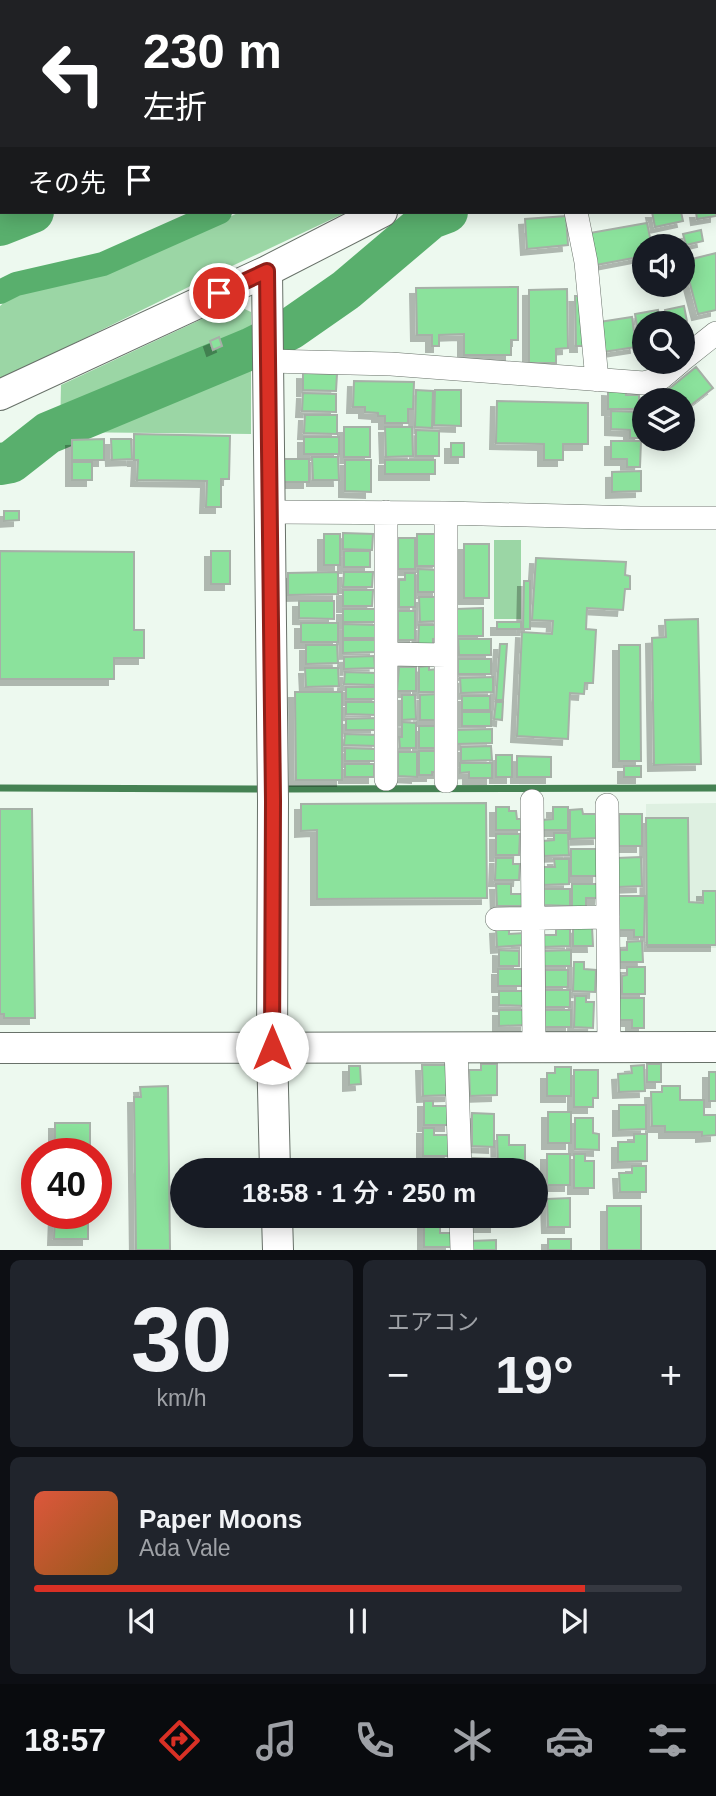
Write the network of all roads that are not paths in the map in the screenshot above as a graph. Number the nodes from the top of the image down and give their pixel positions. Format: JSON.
{"nodes":[{"id":1,"x":378,"y":214,"type":"edge"},
{"id":2,"x":576,"y":214,"type":"edge"},
{"id":3,"x":267,"y":271,"type":"junction"},
{"id":4,"x":716,"y":333,"type":"edge"},
{"id":5,"x":695,"y":350,"type":"edge"},
{"id":6,"x":268,"y":361,"type":"junction"},
{"id":7,"x":666,"y":374,"type":"edge"},
{"id":8,"x":597,"y":380,"type":"junction"},
{"id":9,"x":0,"y":395,"type":"edge"},
{"id":10,"x":271,"y":512,"type":"junction"},
{"id":11,"x":386,"y":512,"type":"junction"},
{"id":12,"x":446,"y":513,"type":"junction"},
{"id":13,"x":716,"y":517,"type":"edge"},
{"id":14,"x":386,"y":654,"type":"junction"},
{"id":15,"x":446,"y":655,"type":"junction"},
{"id":16,"x":386,"y":779,"type":"dead end"},
{"id":17,"x":446,"y":781,"type":"dead end"},
{"id":18,"x":532,"y":801,"type":"dead end"},
{"id":19,"x":607,"y":805,"type":"dead end"},
{"id":20,"x":533,"y":917,"type":"junction"},
{"id":21,"x":608,"y":917,"type":"junction"},
{"id":22,"x":497,"y":919,"type":"dead end"},
{"id":23,"x":716,"y":1046,"type":"edge"},
{"id":24,"x":456,"y":1047,"type":"junction"},
{"id":25,"x":534,"y":1047,"type":"junction"},
{"id":26,"x":609,"y":1047,"type":"junction"},
{"id":27,"x":0,"y":1048,"type":"edge"},
{"id":28,"x":272,"y":1048,"type":"junction"},
{"id":29,"x":275,"y":1158,"type":"edge"},
{"id":30,"x":460,"y":1158,"type":"edge"},
{"id":31,"x":277,"y":1228,"type":"edge"},
{"id":32,"x":461,"y":1228,"type":"edge"},
{"id":33,"x":278,"y":1250,"type":"edge"},
{"id":34,"x":462,"y":1250,"type":"edge"}],
"edges":[{"from":1,"to":3,"type":"street"},
{"from":2,"to":8,"type":"street"},
{"from":3,"to":6,"type":"street"},
{"from":3,"to":9,"type":"street"},
{"from":4,"to":5,"type":"street"},
{"from":6,"to":8,"type":"street"},
{"from":6,"to":10,"type":"street"},
{"from":7,"to":8,"type":"street"},
{"from":10,"to":11,"type":"street"},
{"from":10,"to":28,"type":"street"},
{"from":11,"to":12,"type":"street"},
{"from":11,"to":14,"type":"street"},
{"from":12,"to":13,"type":"street"},
{"from":12,"to":15,"type":"street"},
{"from":14,"to":15,"type":"street"},
{"from":14,"to":16,"type":"street"},
{"from":15,"to":17,"type":"street"},
{"from":18,"to":20,"type":"street"},
{"from":19,"to":21,"type":"street"},
{"from":20,"to":21,"type":"street"},
{"from":20,"to":22,"type":"street"},
{"from":20,"to":25,"type":"street"},
{"from":21,"to":26,"type":"street"},
{"from":23,"to":26,"type":"street"},
{"from":24,"to":25,"type":"street"},
{"from":24,"to":28,"type":"street"},
{"from":24,"to":30,"type":"street"},
{"from":25,"to":26,"type":"street"},
{"from":27,"to":28,"type":"street"},
{"from":28,"to":29,"type":"street"},
{"from":31,"to":33,"type":"street"},
{"from":32,"to":34,"type":"street"}]}
